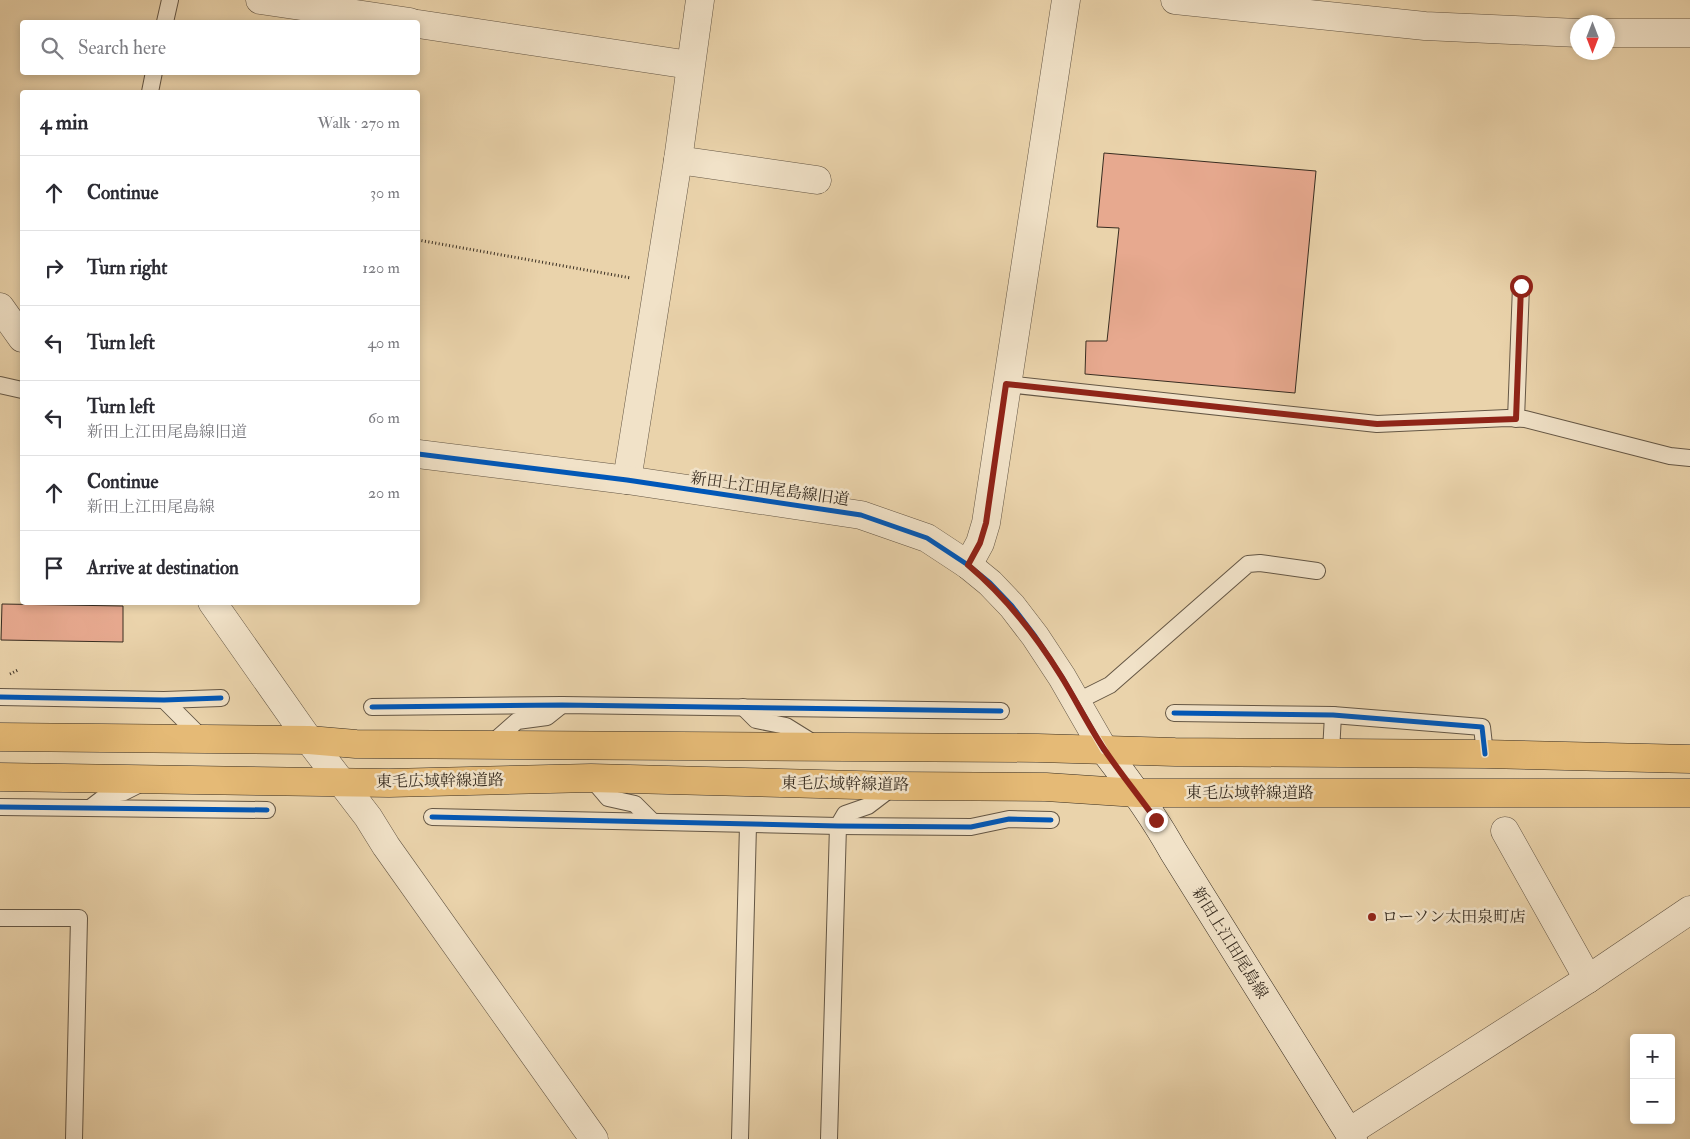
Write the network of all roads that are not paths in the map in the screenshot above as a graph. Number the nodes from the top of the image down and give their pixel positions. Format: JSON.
{"nodes":[{"id":1,"x":170,"y":0,"type":"edge"},
{"id":2,"x":260,"y":0,"type":"edge"},
{"id":3,"x":700,"y":0,"type":"edge"},
{"id":4,"x":1066,"y":0,"type":"edge"},
{"id":5,"x":1175,"y":0,"type":"edge"},
{"id":6,"x":165,"y":20,"type":"edge"},
{"id":7,"x":396,"y":20,"type":"edge"},
{"id":8,"x":420,"y":24,"type":"edge"},
{"id":9,"x":1570,"y":33,"type":"edge"},
{"id":10,"x":1615,"y":33,"type":"edge"},
{"id":11,"x":1690,"y":33,"type":"edge"},
{"id":12,"x":690,"y":65,"type":"junction"},
{"id":13,"x":153,"y":75,"type":"edge"},
{"id":14,"x":150,"y":90,"type":"edge"},
{"id":15,"x":678,"y":160,"type":"junction"},
{"id":16,"x":817,"y":180,"type":"dead end"},
{"id":17,"x":1521,"y":286,"type":"dead end"},
{"id":18,"x":0,"y":307,"type":"edge"},
{"id":19,"x":20,"y":335,"type":"edge"},
{"id":20,"x":1006,"y":384,"type":"junction"},
{"id":21,"x":0,"y":385,"type":"edge"},
{"id":22,"x":20,"y":390,"type":"edge"},
{"id":23,"x":1516,"y":419,"type":"junction"},
{"id":24,"x":420,"y":454,"type":"edge"},
{"id":25,"x":1690,"y":458,"type":"edge"},
{"id":26,"x":627,"y":480,"type":"junction"},
{"id":27,"x":968,"y":565,"type":"junction"},
{"id":28,"x":1317,"y":571,"type":"dead end"},
{"id":29,"x":214,"y":605,"type":"edge"},
{"id":30,"x":0,"y":697,"type":"edge"},
{"id":31,"x":220,"y":698,"type":"dead end"},
{"id":32,"x":164,"y":700,"type":"junction"},
{"id":33,"x":1076,"y":702,"type":"junction"},
{"id":34,"x":562,"y":705,"type":"junction"},
{"id":35,"x":372,"y":707,"type":"dead end"},
{"id":36,"x":743,"y":707,"type":"junction"},
{"id":37,"x":1001,"y":711,"type":"dead end"},
{"id":38,"x":1174,"y":713,"type":"dead end"},
{"id":39,"x":1333,"y":715,"type":"junction"},
{"id":40,"x":0,"y":737,"type":"edge"},
{"id":41,"x":204,"y":740,"type":"junction"},
{"id":42,"x":309,"y":740,"type":"junction"},
{"id":43,"x":491,"y":744,"type":"junction"},
{"id":44,"x":820,"y":747,"type":"junction"},
{"id":45,"x":1104,"y":750,"type":"junction"},
{"id":46,"x":1331,"y":752,"type":"junction"},
{"id":47,"x":1485,"y":754,"type":"junction"},
{"id":48,"x":1690,"y":759,"type":"edge"},
{"id":49,"x":0,"y":777,"type":"edge"},
{"id":50,"x":591,"y":778,"type":"junction"},
{"id":51,"x":149,"y":780,"type":"junction"},
{"id":52,"x":341,"y":781,"type":"junction"},
{"id":53,"x":894,"y":786,"type":"junction"},
{"id":54,"x":1690,"y":792,"type":"edge"},
{"id":55,"x":1137,"y":793,"type":"junction"},
{"id":56,"x":0,"y":796,"type":"edge"},
{"id":57,"x":0,"y":807,"type":"edge"},
{"id":58,"x":28,"y":808,"type":"junction"},
{"id":59,"x":90,"y":808,"type":"junction"},
{"id":60,"x":267,"y":810,"type":"dead end"},
{"id":61,"x":432,"y":817,"type":"dead end"},
{"id":62,"x":1051,"y":820,"type":"dead end"},
{"id":63,"x":652,"y":821,"type":"junction"},
{"id":64,"x":748,"y":825,"type":"junction"},
{"id":65,"x":838,"y":826,"type":"junction"},
{"id":66,"x":1505,"y":831,"type":"dead end"},
{"id":67,"x":1690,"y":910,"type":"edge"},
{"id":68,"x":0,"y":918,"type":"edge"},
{"id":69,"x":1588,"y":979,"type":"junction"},
{"id":70,"x":1351,"y":1136,"type":"edge"},
{"id":71,"x":74,"y":1139,"type":"edge"},
{"id":72,"x":594,"y":1139,"type":"edge"},
{"id":73,"x":740,"y":1139,"type":"edge"},
{"id":74,"x":829,"y":1139,"type":"edge"}],
"edges":[{"from":1,"to":6,"type":"lane"},
{"from":2,"to":7,"type":"street"},
{"from":3,"to":12,"type":"street"},
{"from":4,"to":20,"type":"street"},
{"from":5,"to":9,"type":"street"},
{"from":8,"to":12,"type":"street"},
{"from":10,"to":11,"type":"street"},
{"from":12,"to":15,"type":"street"},
{"from":13,"to":14,"type":"lane"},
{"from":15,"to":16,"type":"street"},
{"from":15,"to":26,"type":"street"},
{"from":17,"to":23,"type":"lane"},
{"from":18,"to":19,"type":"street"},
{"from":20,"to":23,"type":"lane"},
{"from":20,"to":27,"type":"street"},
{"from":21,"to":22,"type":"lane"},
{"from":23,"to":25,"type":"lane"},
{"from":24,"to":26,"type":"street","name":"新田上江田尾島線旧道"},
{"from":26,"to":27,"type":"street","name":"新田上江田尾島線旧道"},
{"from":27,"to":33,"type":"street","name":"新田上江田尾島線旧道"},
{"from":28,"to":33,"type":"lane"},
{"from":29,"to":42,"type":"street"},
{"from":30,"to":32,"type":"lane"},
{"from":31,"to":32,"type":"lane"},
{"from":32,"to":41,"type":"lane"},
{"from":33,"to":45,"type":"street","name":"新田上江田尾島線旧道"},
{"from":34,"to":35,"type":"lane"},
{"from":34,"to":36,"type":"lane"},
{"from":34,"to":43,"type":"lane"},
{"from":36,"to":37,"type":"lane"},
{"from":36,"to":44,"type":"lane"},
{"from":38,"to":39,"type":"lane"},
{"from":39,"to":46,"type":"lane"},
{"from":39,"to":47,"type":"lane"},
{"from":40,"to":41,"type":"highway"},
{"from":41,"to":42,"type":"highway"},
{"from":42,"to":43,"type":"highway"},
{"from":42,"to":52,"type":"street"},
{"from":43,"to":44,"type":"highway"},
{"from":44,"to":45,"type":"highway"},
{"from":45,"to":46,"type":"highway"},
{"from":45,"to":55,"type":"street","name":"新田上江田尾島線"},
{"from":46,"to":47,"type":"highway"},
{"from":47,"to":48,"type":"highway"},
{"from":49,"to":51,"type":"highway","name":"東毛広域幹線道路"},
{"from":50,"to":52,"type":"highway","name":"東毛広域幹線道路"},
{"from":50,"to":53,"type":"highway","name":"東毛広域幹線道路"},
{"from":50,"to":63,"type":"lane"},
{"from":51,"to":52,"type":"highway","name":"東毛広域幹線道路"},
{"from":51,"to":59,"type":"lane"},
{"from":52,"to":72,"type":"street"},
{"from":53,"to":55,"type":"highway","name":"東毛広域幹線道路"},
{"from":53,"to":65,"type":"lane"},
{"from":54,"to":55,"type":"highway","name":"東毛広域幹線道路"},
{"from":55,"to":70,"type":"street","name":"新田上江田尾島線"},
{"from":56,"to":58,"type":"lane"},
{"from":57,"to":58,"type":"lane"},
{"from":58,"to":59,"type":"lane"},
{"from":59,"to":60,"type":"lane"},
{"from":61,"to":63,"type":"lane"},
{"from":62,"to":65,"type":"lane"},
{"from":63,"to":64,"type":"lane"},
{"from":64,"to":65,"type":"lane"},
{"from":64,"to":73,"type":"lane"},
{"from":65,"to":74,"type":"lane"},
{"from":66,"to":69,"type":"street"},
{"from":67,"to":69,"type":"street"},
{"from":68,"to":71,"type":"lane"},
{"from":69,"to":70,"type":"street"}]}
